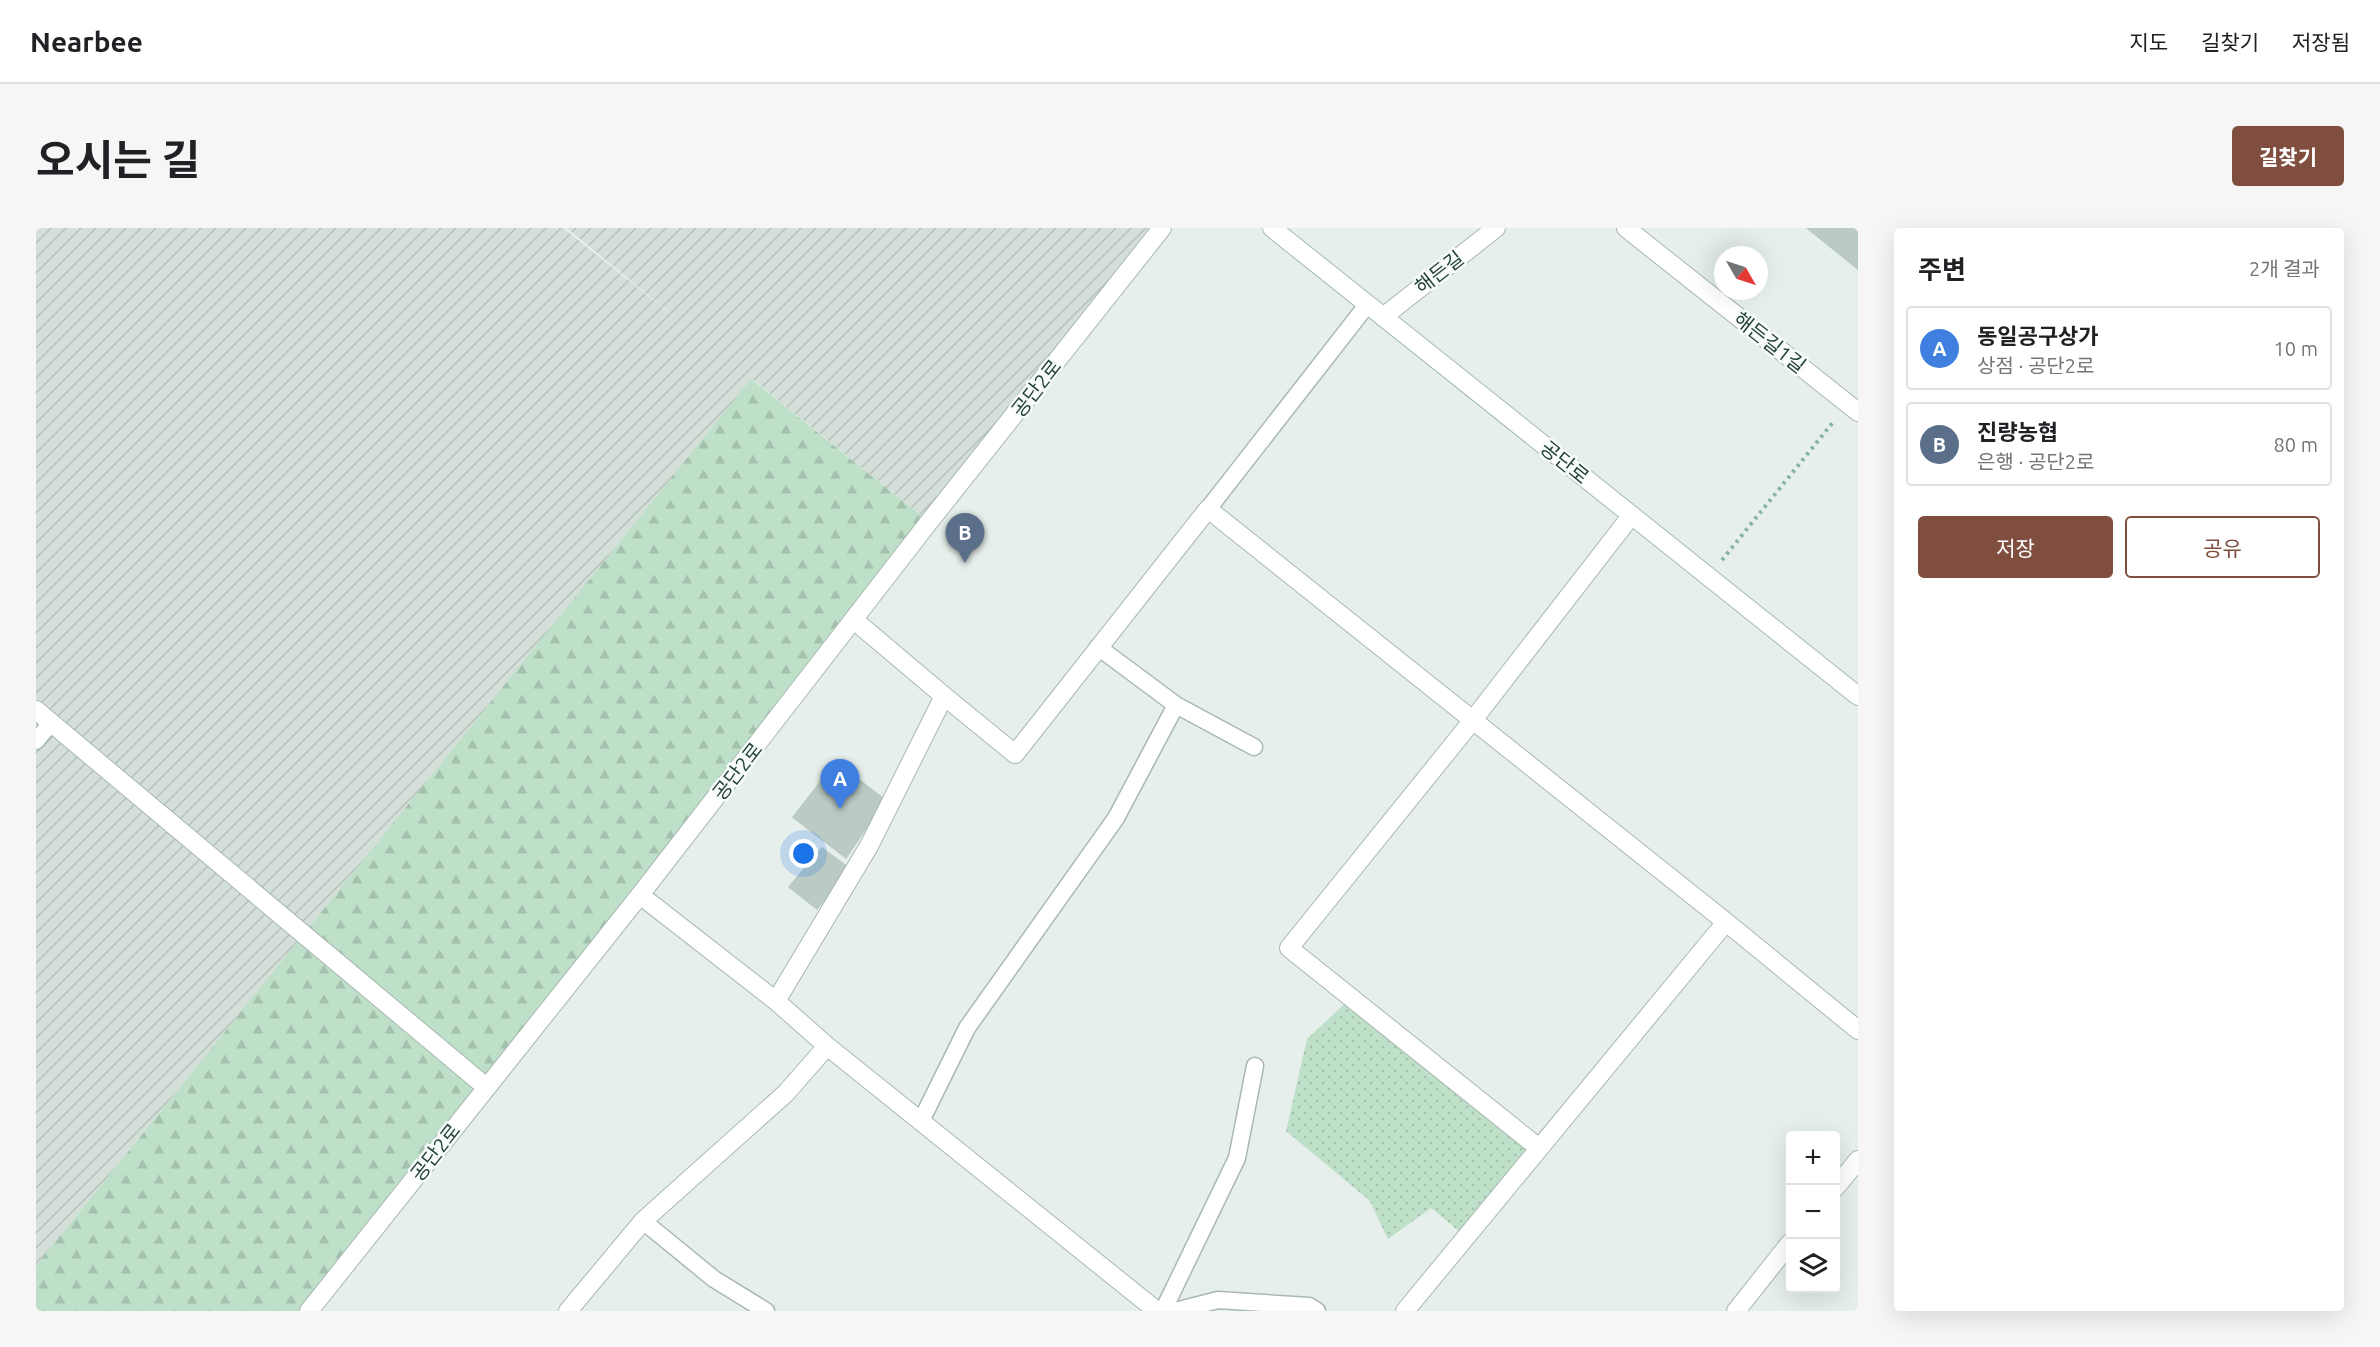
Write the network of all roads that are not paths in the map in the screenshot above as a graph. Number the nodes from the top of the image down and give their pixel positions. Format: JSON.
{"nodes":[{"id":1,"x":1162,"y":228,"type":"edge"},
{"id":2,"x":1272,"y":228,"type":"edge"},
{"id":3,"x":1496,"y":228,"type":"edge"},
{"id":4,"x":1626,"y":228,"type":"edge"},
{"id":5,"x":1367,"y":304,"type":"junction"},
{"id":6,"x":1383,"y":317,"type":"junction"},
{"id":7,"x":1853,"y":408,"type":"edge"},
{"id":8,"x":1208,"y":508,"type":"junction"},
{"id":9,"x":1631,"y":516,"type":"junction"},
{"id":10,"x":854,"y":620,"type":"junction"},
{"id":11,"x":1098,"y":647,"type":"junction"},
{"id":12,"x":944,"y":696,"type":"junction"},
{"id":13,"x":1858,"y":696,"type":"edge"},
{"id":14,"x":1176,"y":705,"type":"junction"},
{"id":15,"x":36,"y":710,"type":"edge"},
{"id":16,"x":1473,"y":720,"type":"junction"},
{"id":17,"x":51,"y":723,"type":"junction"},
{"id":18,"x":36,"y":741,"type":"edge"},
{"id":19,"x":1254,"y":747,"type":"dead end"},
{"id":20,"x":640,"y":895,"type":"junction"},
{"id":21,"x":1726,"y":922,"type":"junction"},
{"id":22,"x":776,"y":1001,"type":"junction"},
{"id":23,"x":1858,"y":1030,"type":"edge"},
{"id":24,"x":827,"y":1046,"type":"junction"},
{"id":25,"x":1255,"y":1066,"type":"dead end"},
{"id":26,"x":486,"y":1087,"type":"junction"},
{"id":27,"x":921,"y":1121,"type":"junction"},
{"id":28,"x":1539,"y":1149,"type":"junction"},
{"id":29,"x":1858,"y":1160,"type":"edge"},
{"id":30,"x":1838,"y":1185,"type":"edge"},
{"id":31,"x":642,"y":1221,"type":"junction"},
{"id":32,"x":1786,"y":1249,"type":"edge"},
{"id":33,"x":318,"y":1308,"type":"edge"},
{"id":34,"x":568,"y":1311,"type":"edge"},
{"id":35,"x":766,"y":1311,"type":"edge"},
{"id":36,"x":1157,"y":1311,"type":"edge"},
{"id":37,"x":1163,"y":1311,"type":"edge"},
{"id":38,"x":1175,"y":1311,"type":"edge"},
{"id":39,"x":1317,"y":1311,"type":"edge"},
{"id":40,"x":1405,"y":1311,"type":"edge"},
{"id":41,"x":1736,"y":1311,"type":"edge"}],
"edges":[{"from":1,"to":10,"type":"street","name":"공단2로"},
{"from":2,"to":5,"type":"street","name":"공단로"},
{"from":3,"to":6,"type":"street","name":"해든길"},
{"from":4,"to":7,"type":"street","name":"해든길1길"},
{"from":5,"to":6,"type":"street","name":"공단로"},
{"from":5,"to":8,"type":"lane"},
{"from":6,"to":9,"type":"street","name":"공단로"},
{"from":8,"to":11,"type":"street"},
{"from":8,"to":16,"type":"street"},
{"from":9,"to":13,"type":"street","name":"공단로"},
{"from":9,"to":16,"type":"street"},
{"from":10,"to":12,"type":"street"},
{"from":10,"to":20,"type":"street","name":"공단2로"},
{"from":11,"to":12,"type":"street"},
{"from":11,"to":14,"type":"lane"},
{"from":12,"to":22,"type":"street"},
{"from":14,"to":19,"type":"lane"},
{"from":14,"to":27,"type":"lane"},
{"from":15,"to":17,"type":"street"},
{"from":16,"to":21,"type":"street"},
{"from":16,"to":28,"type":"street"},
{"from":17,"to":18,"type":"lane"},
{"from":17,"to":26,"type":"street"},
{"from":20,"to":22,"type":"street"},
{"from":20,"to":26,"type":"street","name":"공단2로"},
{"from":21,"to":23,"type":"street"},
{"from":21,"to":28,"type":"street"},
{"from":22,"to":24,"type":"street"},
{"from":24,"to":27,"type":"street"},
{"from":24,"to":31,"type":"street"},
{"from":25,"to":37,"type":"lane"},
{"from":26,"to":33,"type":"street","name":"공단2로"},
{"from":27,"to":36,"type":"street"},
{"from":28,"to":40,"type":"street"},
{"from":29,"to":30,"type":"street"},
{"from":31,"to":34,"type":"street"},
{"from":31,"to":35,"type":"lane"},
{"from":32,"to":41,"type":"street"},
{"from":38,"to":39,"type":"lane"}]}
